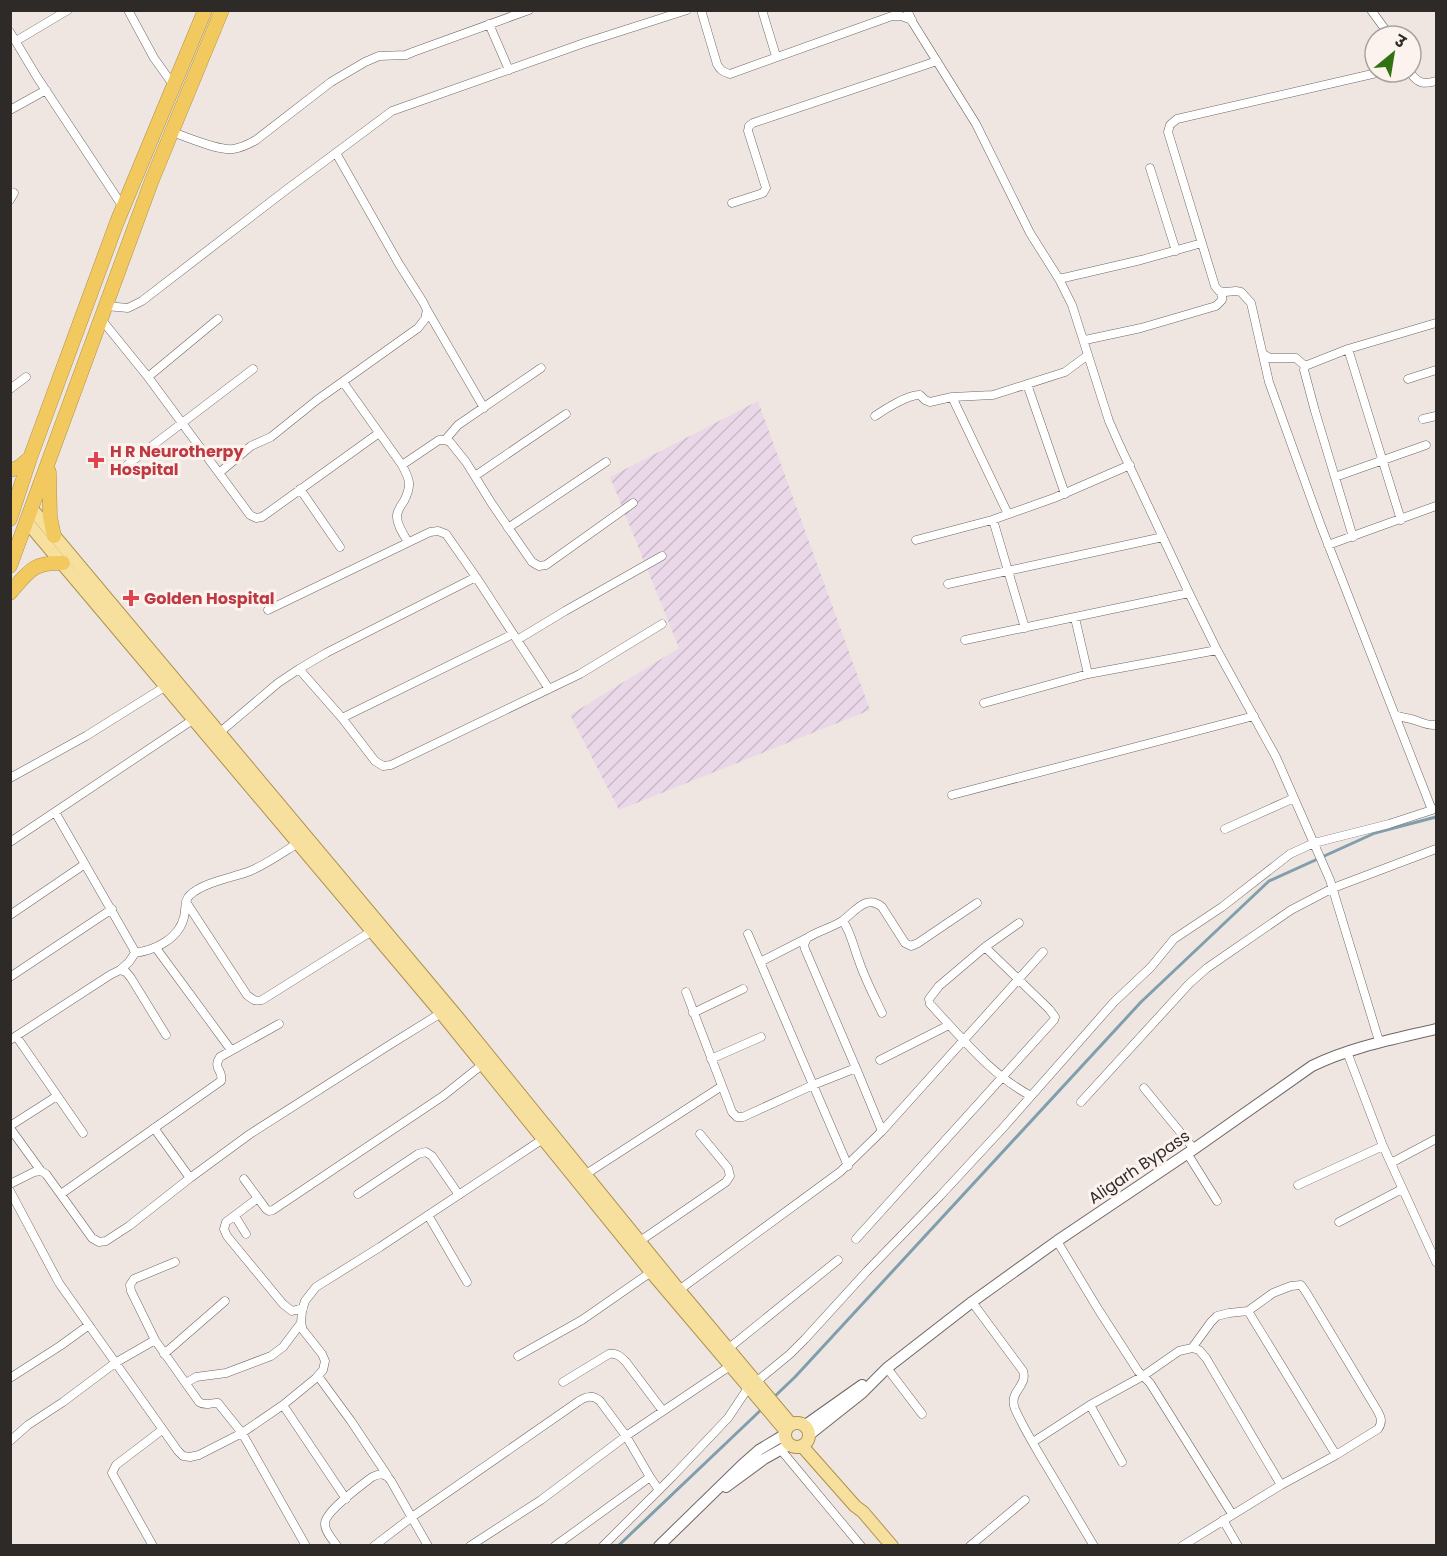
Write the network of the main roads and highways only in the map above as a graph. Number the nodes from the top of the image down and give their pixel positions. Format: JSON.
{"nodes":[{"id":1,"x":206,"y":10,"type":"edge"},
{"id":2,"x":222,"y":10,"type":"edge"},
{"id":3,"x":30,"y":458,"type":"junction"},
{"id":4,"x":51,"y":458,"type":"junction"},
{"id":5,"x":10,"y":470,"type":"edge"},
{"id":6,"x":13,"y":502,"type":"edge"},
{"id":7,"x":29,"y":516,"type":"junction"},
{"id":8,"x":54,"y":536,"type":"junction"},
{"id":9,"x":63,"y":563,"type":"junction"},
{"id":10,"x":10,"y":566,"type":"edge"},
{"id":11,"x":10,"y":593,"type":"edge"},
{"id":12,"x":1437,"y":1029,"type":"edge"},
{"id":13,"x":581,"y":1177,"type":"junction"},
{"id":14,"x":656,"y":1269,"type":"junction"},
{"id":15,"x":756,"y":1389,"type":"junction"},
{"id":16,"x":785,"y":1432,"type":"junction"},
{"id":17,"x":806,"y":1437,"type":"junction"},
{"id":18,"x":659,"y":1545,"type":"edge"},
{"id":19,"x":892,"y":1545,"type":"edge"}],
"edges":[{"from":1,"to":3,"type":"highway"},
{"from":2,"to":4,"type":"highway"},
{"from":3,"to":5,"type":"highway"},
{"from":3,"to":6,"type":"highway"},
{"from":4,"to":7,"type":"highway"},
{"from":4,"to":8,"type":"highway"},
{"from":6,"to":7,"type":"highway"},
{"from":7,"to":8,"type":"main road"},
{"from":7,"to":9,"type":"main road"},
{"from":7,"to":10,"type":"highway"},
{"from":8,"to":13,"type":"main road"},
{"from":9,"to":11,"type":"highway"},
{"from":9,"to":13,"type":"main road"},
{"from":12,"to":17,"type":"main road","name":"Aligarh Bypass"},
{"from":13,"to":14,"type":"main road"},
{"from":13,"to":14,"type":"main road"},
{"from":14,"to":15,"type":"main road"},
{"from":14,"to":15,"type":"main road"},
{"from":15,"to":16,"type":"main road"},
{"from":16,"to":17,"type":"main road"},
{"from":16,"to":17,"type":"main road"},
{"from":16,"to":18,"type":"main road"},
{"from":17,"to":19,"type":"main road"}]}
